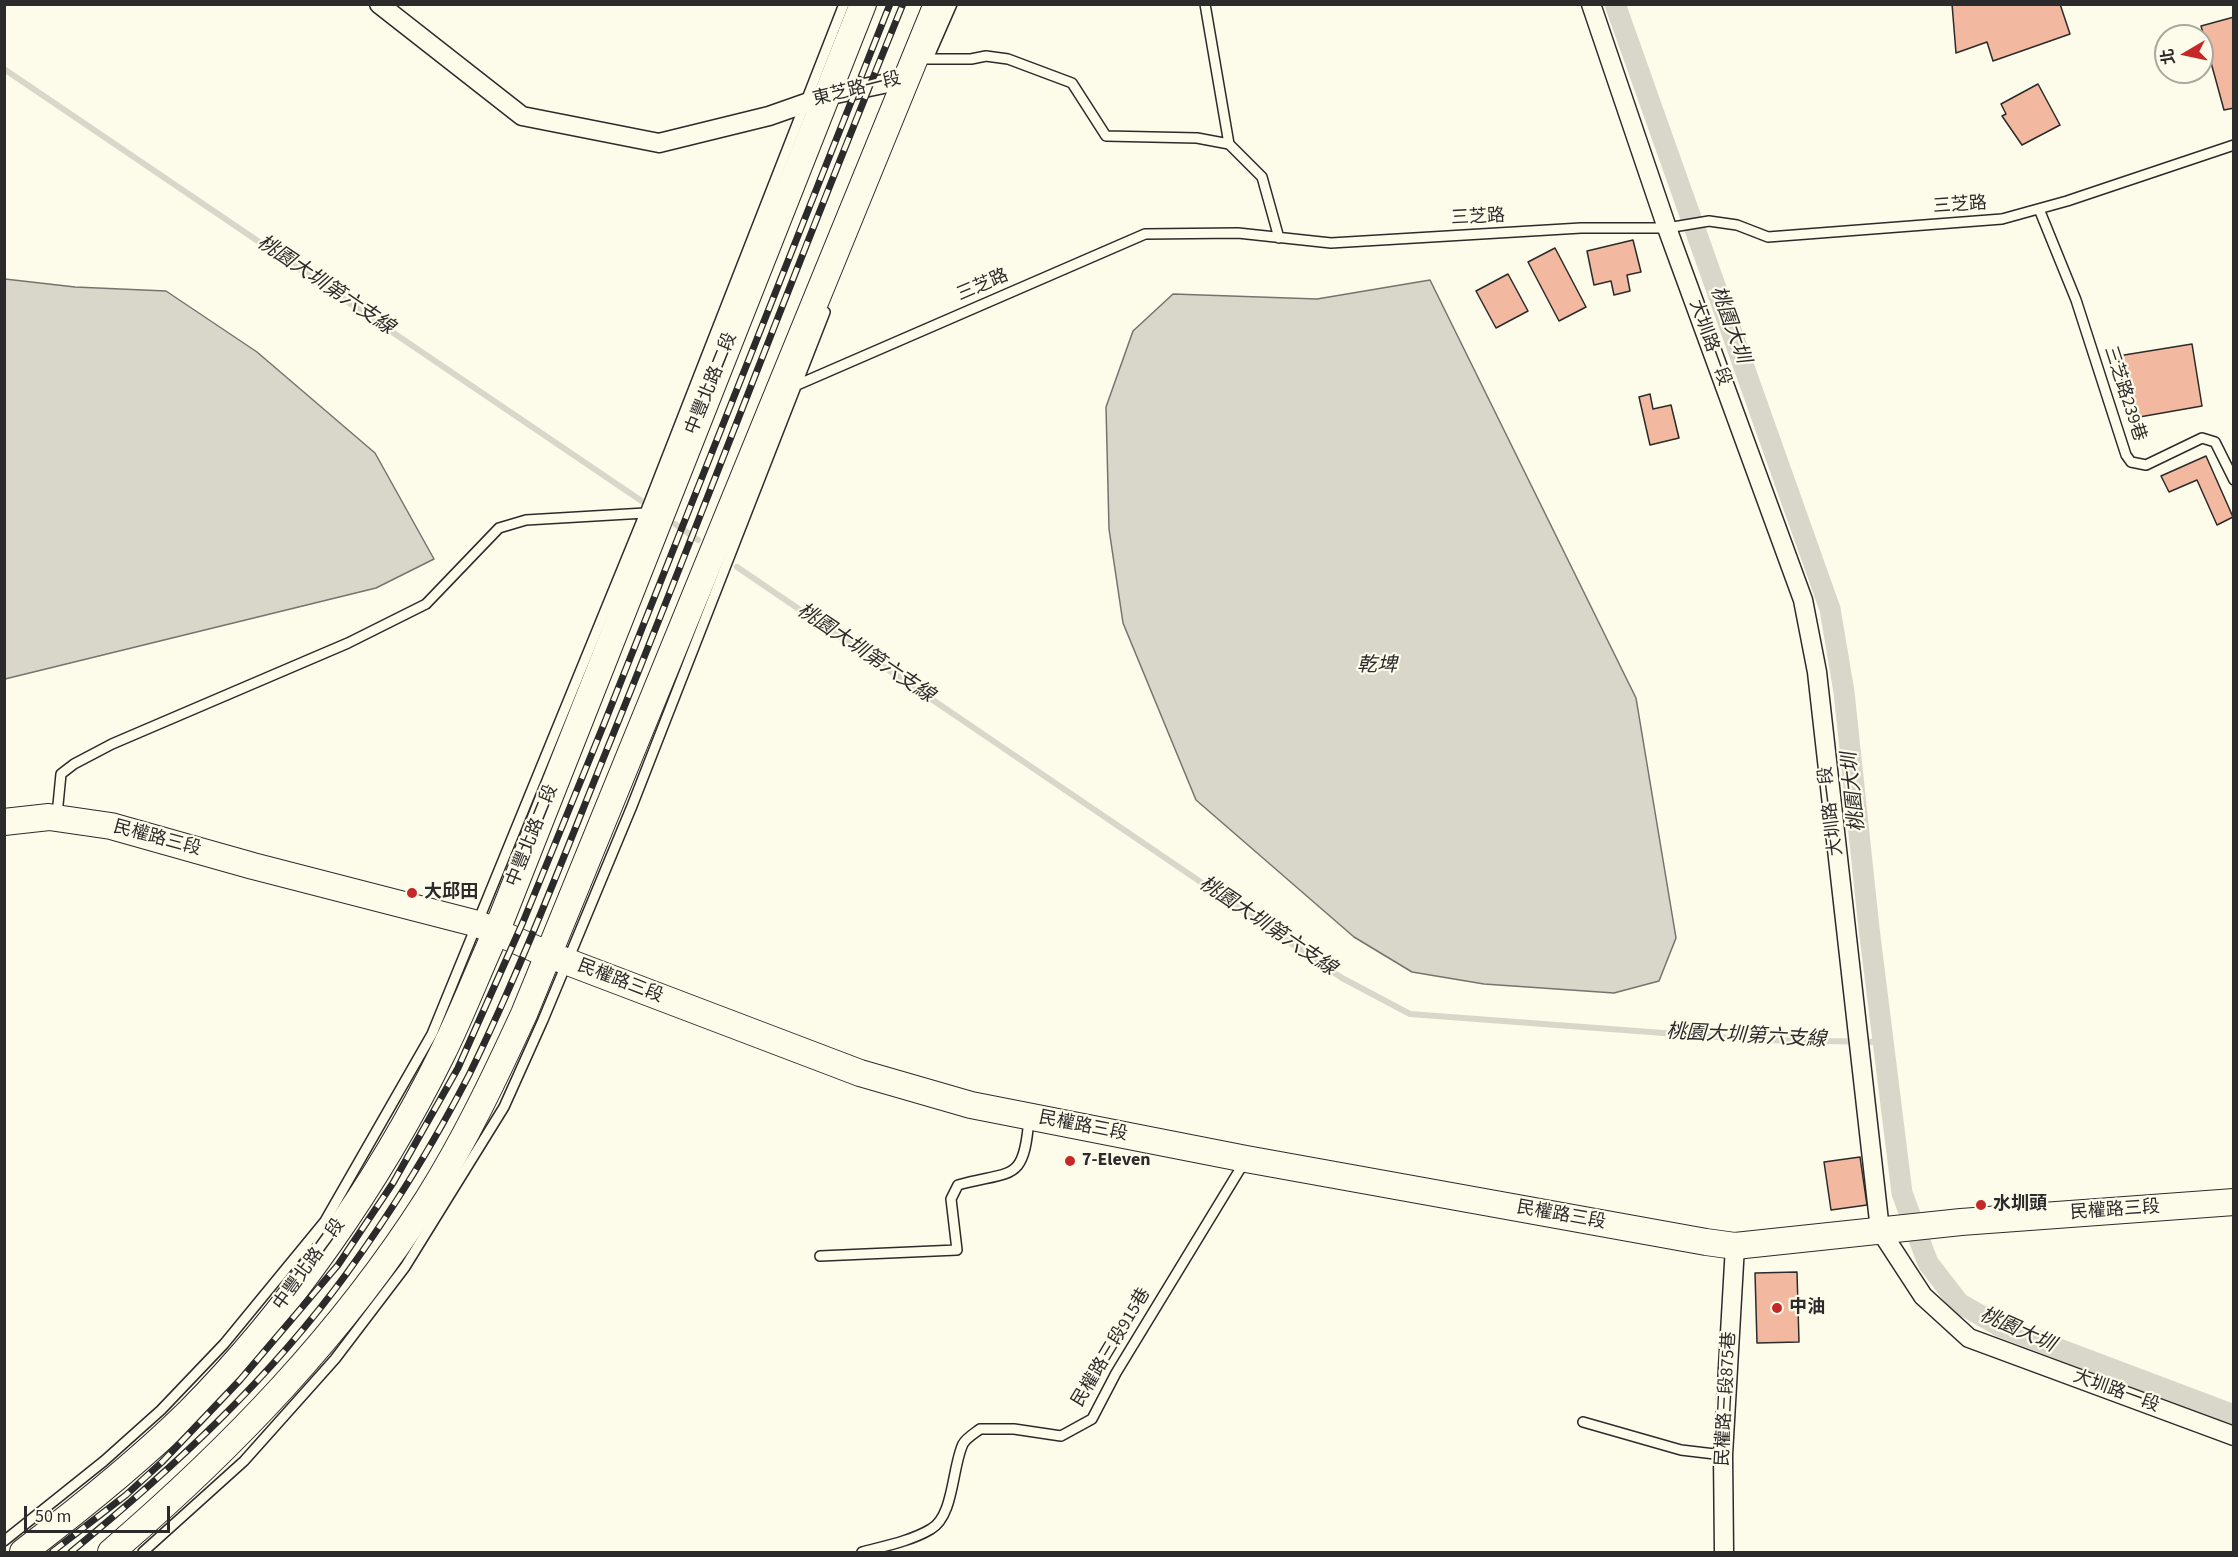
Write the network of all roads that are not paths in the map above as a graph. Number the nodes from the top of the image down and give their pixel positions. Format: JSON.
{"nodes":[{"id":1,"x":380,"y":4,"type":"edge"},
{"id":2,"x":844,"y":4,"type":"edge"},
{"id":3,"x":862,"y":4,"type":"edge"},
{"id":4,"x":938,"y":4,"type":"edge"},
{"id":5,"x":952,"y":4,"type":"edge"},
{"id":6,"x":1205,"y":4,"type":"edge"},
{"id":7,"x":1591,"y":4,"type":"edge"},
{"id":8,"x":928,"y":59,"type":"junction"},
{"id":9,"x":907,"y":79,"type":"junction"},
{"id":10,"x":815,"y":100,"type":"junction"},
{"id":11,"x":1229,"y":144,"type":"junction"},
{"id":12,"x":2234,"y":145,"type":"edge"},
{"id":13,"x":2039,"y":209,"type":"junction"},
{"id":14,"x":1673,"y":227,"type":"junction"},
{"id":15,"x":855,"y":233,"type":"dead end"},
{"id":16,"x":1279,"y":238,"type":"junction"},
{"id":17,"x":830,"y":298,"type":"dead end"},
{"id":18,"x":797,"y":385,"type":"junction"},
{"id":19,"x":2234,"y":480,"type":"edge"},
{"id":20,"x":645,"y":513,"type":"junction"},
{"id":21,"x":57,"y":819,"type":"junction"},
{"id":22,"x":4,"y":822,"type":"edge"},
{"id":23,"x":487,"y":927,"type":"junction"},
{"id":24,"x":557,"y":958,"type":"junction"},
{"id":25,"x":1029,"y":1116,"type":"junction"},
{"id":26,"x":1246,"y":1159,"type":"junction"},
{"id":27,"x":2234,"y":1202,"type":"edge"},
{"id":28,"x":1881,"y":1229,"type":"junction"},
{"id":29,"x":1735,"y":1246,"type":"junction"},
{"id":30,"x":820,"y":1256,"type":"dead end"},
{"id":31,"x":1582,"y":1422,"type":"dead end"},
{"id":32,"x":2234,"y":1436,"type":"edge"},
{"id":33,"x":1723,"y":1455,"type":"junction"},
{"id":34,"x":4,"y":1541,"type":"edge"},
{"id":35,"x":23,"y":1552,"type":"edge"},
{"id":36,"x":111,"y":1552,"type":"edge"},
{"id":37,"x":143,"y":1552,"type":"edge"},
{"id":38,"x":862,"y":1552,"type":"edge"},
{"id":39,"x":1724,"y":1552,"type":"edge"}],
"edges":[{"from":1,"to":10,"type":"street","name":"東芝路一段"},
{"from":2,"to":10,"type":"lane","name":"中豐北路二段"},
{"from":3,"to":10,"type":"main road","name":"中豐北路二段"},
{"from":4,"to":9,"type":"main road"},
{"from":5,"to":8,"type":"lane"},
{"from":6,"to":11,"type":"lane"},
{"from":7,"to":14,"type":"street","name":"大圳路一段"},
{"from":8,"to":9,"type":"street","name":"東芝路一段"},
{"from":8,"to":11,"type":"lane"},
{"from":8,"to":15,"type":"lane"},
{"from":9,"to":10,"type":"street","name":"東芝路一段"},
{"from":9,"to":24,"type":"main road"},
{"from":10,"to":20,"type":"lane","name":"中豐北路二段"},
{"from":10,"to":23,"type":"main road","name":"中豐北路二段"},
{"from":11,"to":16,"type":"lane"},
{"from":12,"to":13,"type":"lane","name":"三芝路"},
{"from":13,"to":14,"type":"lane","name":"三芝路"},
{"from":13,"to":19,"type":"lane","name":"三芝路239巷"},
{"from":14,"to":16,"type":"lane","name":"三芝路"},
{"from":14,"to":28,"type":"street","name":"大圳路一段"},
{"from":16,"to":18,"type":"lane","name":"三芝路"},
{"from":17,"to":18,"type":"lane"},
{"from":18,"to":24,"type":"lane"},
{"from":20,"to":21,"type":"lane"},
{"from":20,"to":23,"type":"lane","name":"中豐北路二段"},
{"from":21,"to":22,"type":"main road","name":"民權路三段"},
{"from":21,"to":23,"type":"main road","name":"民權路三段"},
{"from":23,"to":24,"type":"main road","name":"民權路三段"},
{"from":23,"to":34,"type":"lane","name":"中豐北路二段"},
{"from":23,"to":35,"type":"main road","name":"中豐北路二段"},
{"from":24,"to":25,"type":"main road","name":"民權路三段"},
{"from":24,"to":36,"type":"main road"},
{"from":24,"to":37,"type":"lane"},
{"from":25,"to":26,"type":"main road","name":"民權路三段"},
{"from":25,"to":30,"type":"lane"},
{"from":26,"to":29,"type":"main road","name":"民權路三段"},
{"from":26,"to":38,"type":"lane","name":"民權路三段915巷"},
{"from":27,"to":28,"type":"main road","name":"民權路三段"},
{"from":28,"to":29,"type":"main road","name":"民權路三段"},
{"from":28,"to":32,"type":"street","name":"大圳路一段"},
{"from":29,"to":33,"type":"street","name":"民權路三段875巷"},
{"from":31,"to":33,"type":"lane"},
{"from":33,"to":39,"type":"street","name":"民權路三段875巷"}]}
